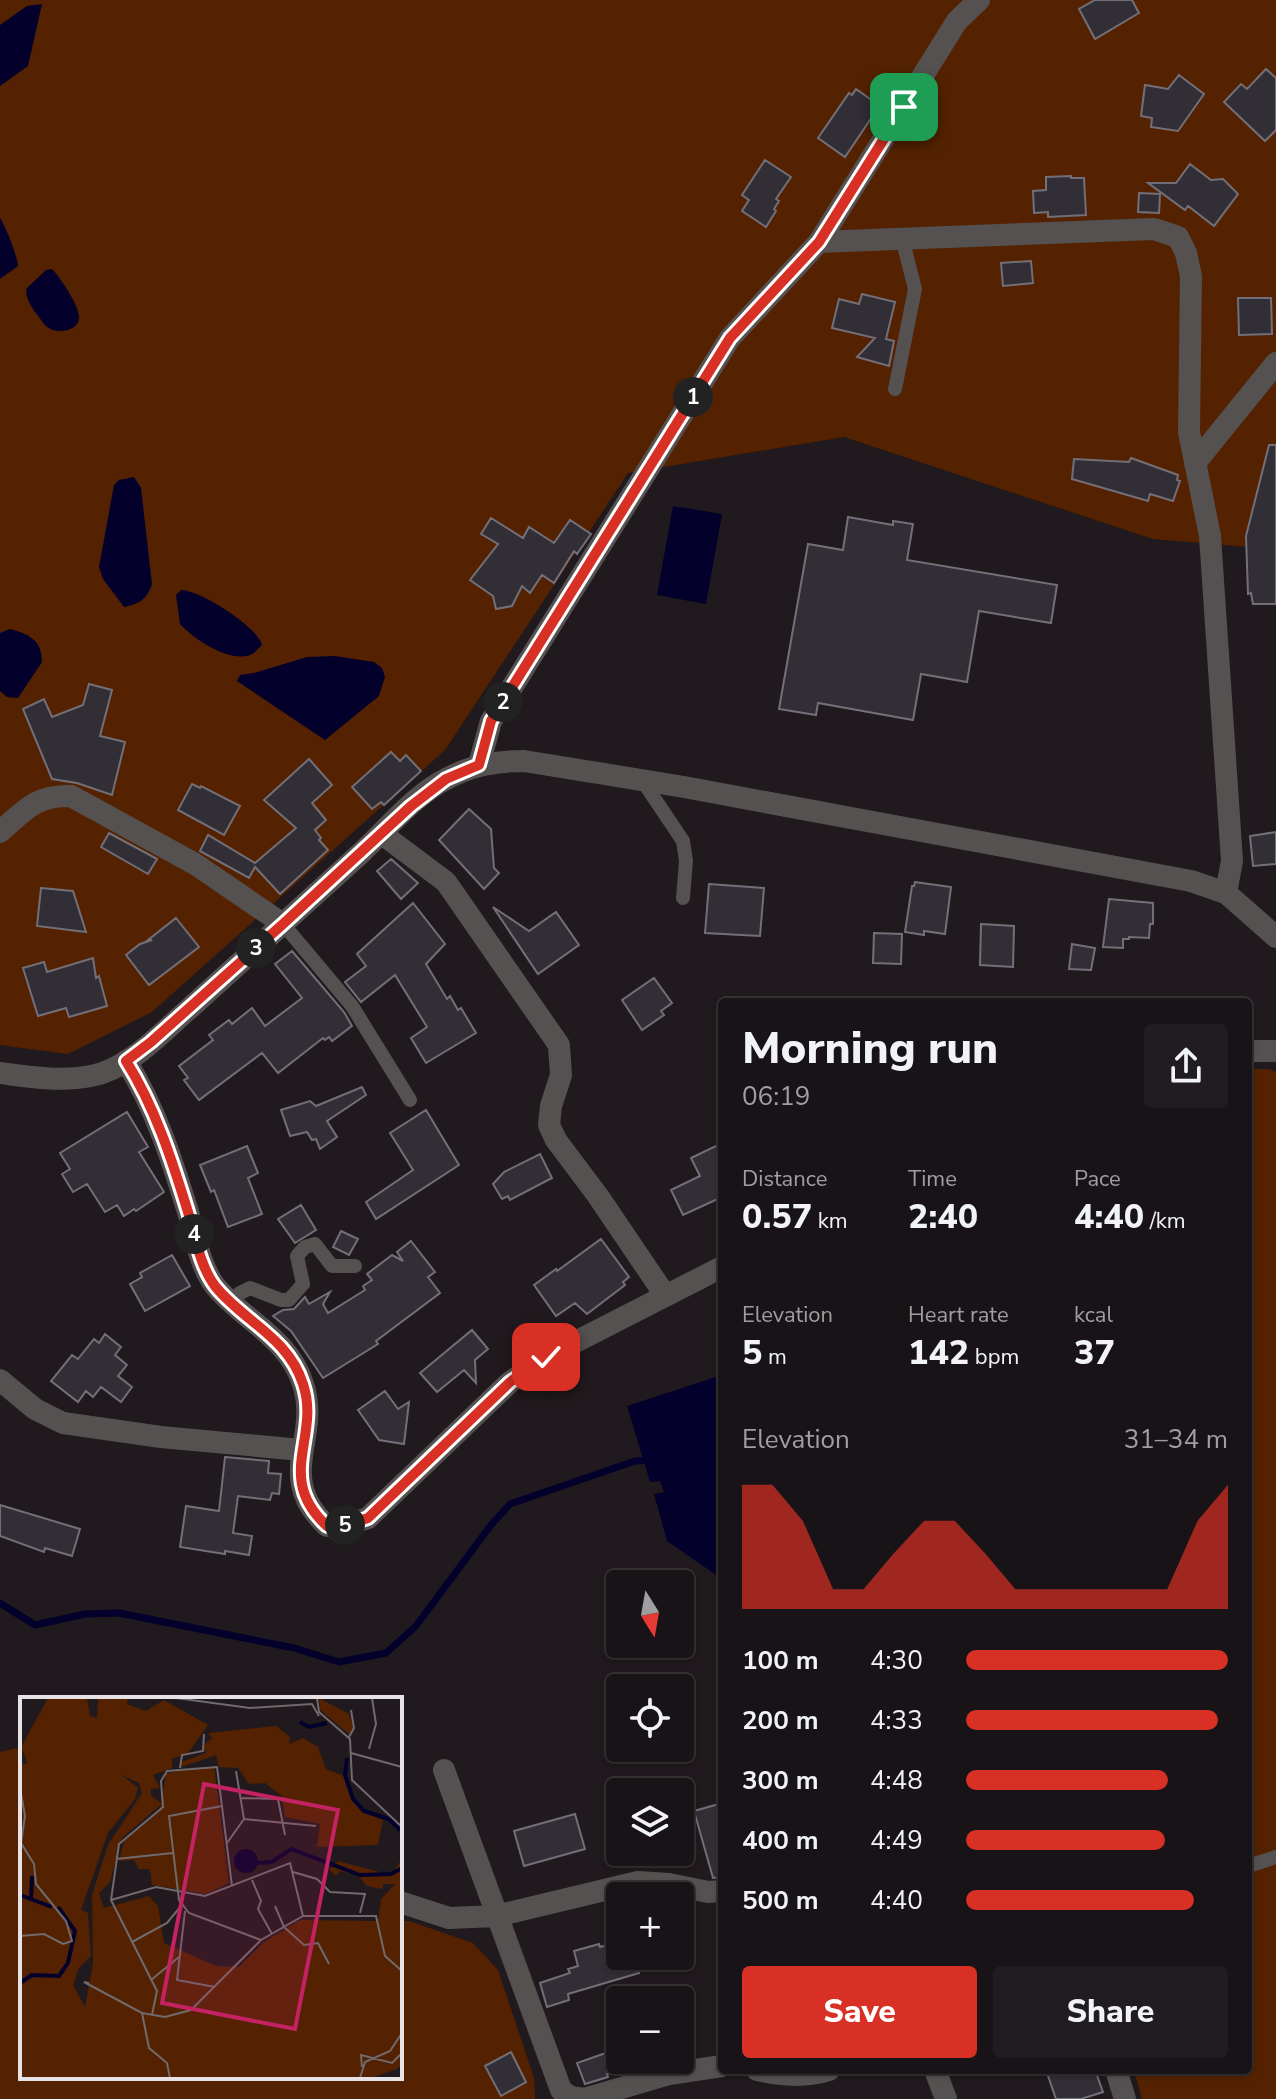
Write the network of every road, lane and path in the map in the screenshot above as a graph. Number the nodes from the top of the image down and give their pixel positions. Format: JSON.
{"nodes":[{"id":1,"x":979,"y":0,"type":"edge"},
{"id":2,"x":902,"y":238,"type":"junction"},
{"id":3,"x":819,"y":242,"type":"junction"},
{"id":4,"x":1276,"y":363,"type":"edge"},
{"id":5,"x":895,"y":389,"type":"dead end"},
{"id":6,"x":1195,"y":463,"type":"junction"},
{"id":7,"x":479,"y":765,"type":"junction"},
{"id":8,"x":642,"y":780,"type":"junction"},
{"id":9,"x":0,"y":832,"type":"edge"},
{"id":10,"x":382,"y":834,"type":"junction"},
{"id":11,"x":1226,"y":893,"type":"junction"},
{"id":12,"x":683,"y":898,"type":"dead end"},
{"id":13,"x":283,"y":924,"type":"junction"},
{"id":14,"x":1275,"y":932,"type":"edge"},
{"id":15,"x":1252,"y":1051,"type":"edge"},
{"id":16,"x":1276,"y":1051,"type":"edge"},
{"id":17,"x":126,"y":1061,"type":"junction"},
{"id":18,"x":0,"y":1073,"type":"edge"},
{"id":19,"x":410,"y":1100,"type":"dead end"},
{"id":20,"x":355,"y":1266,"type":"dead end"},
{"id":21,"x":718,"y":1269,"type":"edge"},
{"id":22,"x":665,"y":1295,"type":"junction"},
{"id":23,"x":232,"y":1301,"type":"junction"},
{"id":24,"x":0,"y":1380,"type":"edge"},
{"id":25,"x":301,"y":1450,"type":"junction"},
{"id":26,"x":444,"y":1770,"type":"dead end"},
{"id":27,"x":1276,"y":1857,"type":"edge"},
{"id":28,"x":1252,"y":1865,"type":"edge"},
{"id":29,"x":718,"y":1891,"type":"edge"},
{"id":30,"x":402,"y":1903,"type":"edge"},
{"id":31,"x":496,"y":1916,"type":"junction"},
{"id":32,"x":718,"y":2067,"type":"edge"},
{"id":33,"x":780,"y":2074,"type":"edge"},
{"id":34,"x":818,"y":2074,"type":"edge"},
{"id":35,"x":937,"y":2074,"type":"edge"},
{"id":36,"x":1117,"y":2074,"type":"edge"},
{"id":37,"x":946,"y":2099,"type":"edge"},
{"id":38,"x":1125,"y":2099,"type":"edge"}],
"edges":[{"from":1,"to":3,"type":"street"},
{"from":2,"to":3,"type":"street"},
{"from":2,"to":5,"type":"lane"},
{"from":2,"to":6,"type":"street"},
{"from":3,"to":7,"type":"street"},
{"from":4,"to":6,"type":"street"},
{"from":6,"to":11,"type":"street"},
{"from":7,"to":8,"type":"street"},
{"from":7,"to":10,"type":"street"},
{"from":8,"to":11,"type":"street"},
{"from":8,"to":12,"type":"lane"},
{"from":9,"to":13,"type":"street"},
{"from":10,"to":13,"type":"street"},
{"from":10,"to":22,"type":"street"},
{"from":11,"to":14,"type":"street"},
{"from":13,"to":17,"type":"street"},
{"from":13,"to":19,"type":"lane"},
{"from":15,"to":16,"type":"street"},
{"from":17,"to":18,"type":"street"},
{"from":17,"to":23,"type":"street"},
{"from":20,"to":23,"type":"lane"},
{"from":21,"to":22,"type":"street"},
{"from":22,"to":25,"type":"street"},
{"from":23,"to":25,"type":"street"},
{"from":24,"to":25,"type":"street"},
{"from":26,"to":31,"type":"street"},
{"from":27,"to":28,"type":"lane"},
{"from":29,"to":31,"type":"street"},
{"from":30,"to":31,"type":"street"},
{"from":31,"to":32,"type":"street"},
{"from":33,"to":34,"type":"street"},
{"from":35,"to":37,"type":"street"},
{"from":36,"to":38,"type":"street"}]}
